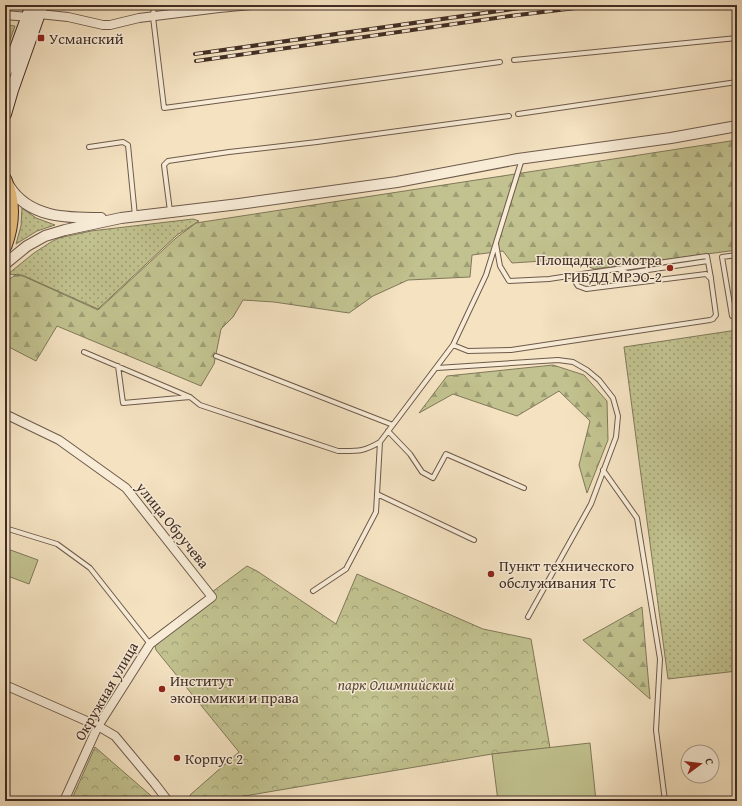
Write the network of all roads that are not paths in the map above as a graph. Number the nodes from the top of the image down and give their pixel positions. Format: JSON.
{"nodes":[{"id":1,"x":154,"y":5,"type":"edge"},
{"id":2,"x":251,"y":5,"type":"edge"},
{"id":3,"x":35,"y":10,"type":"edge"},
{"id":4,"x":5,"y":15,"type":"edge"},
{"id":5,"x":153,"y":17,"type":"junction"},
{"id":6,"x":737,"y":38,"type":"edge"},
{"id":7,"x":514,"y":60,"type":"dead end"},
{"id":8,"x":500,"y":62,"type":"dead end"},
{"id":9,"x":5,"y":72,"type":"edge"},
{"id":10,"x":737,"y":82,"type":"edge"},
{"id":11,"x":5,"y":114,"type":"edge"},
{"id":12,"x":518,"y":114,"type":"dead end"},
{"id":13,"x":509,"y":116,"type":"dead end"},
{"id":14,"x":737,"y":126,"type":"edge"},
{"id":15,"x":89,"y":147,"type":"dead end"},
{"id":16,"x":522,"y":159,"type":"junction"},
{"id":17,"x":5,"y":180,"type":"edge"},
{"id":18,"x":170,"y":212,"type":"junction"},
{"id":19,"x":135,"y":216,"type":"junction"},
{"id":20,"x":121,"y":218,"type":"junction"},
{"id":21,"x":496,"y":244,"type":"junction"},
{"id":22,"x":5,"y":246,"type":"edge"},
{"id":23,"x":737,"y":255,"type":"edge"},
{"id":24,"x":5,"y":264,"type":"edge"},
{"id":25,"x":575,"y":276,"type":"junction"},
{"id":26,"x":711,"y":279,"type":"junction"},
{"id":27,"x":737,"y":316,"type":"edge"},
{"id":28,"x":453,"y":345,"type":"junction"},
{"id":29,"x":84,"y":352,"type":"dead end"},
{"id":30,"x":216,"y":356,"type":"dead end"},
{"id":31,"x":118,"y":366,"type":"junction"},
{"id":32,"x":437,"y":368,"type":"junction"},
{"id":33,"x":190,"y":397,"type":"junction"},
{"id":34,"x":5,"y":414,"type":"edge"},
{"id":35,"x":393,"y":425,"type":"junction"},
{"id":36,"x":388,"y":431,"type":"junction"},
{"id":37,"x":380,"y":442,"type":"junction"},
{"id":38,"x":603,"y":470,"type":"junction"},
{"id":39,"x":524,"y":488,"type":"dead end"},
{"id":40,"x":377,"y":494,"type":"junction"},
{"id":41,"x":5,"y":528,"type":"edge"},
{"id":42,"x":474,"y":540,"type":"dead end"},
{"id":43,"x":313,"y":591,"type":"dead end"},
{"id":44,"x":212,"y":597,"type":"joint"},
{"id":45,"x":528,"y":617,"type":"dead end"},
{"id":46,"x":150,"y":644,"type":"junction"},
{"id":47,"x":5,"y":685,"type":"edge"},
{"id":48,"x":98,"y":726,"type":"junction"},
{"id":49,"x":64,"y":801,"type":"edge"},
{"id":50,"x":168,"y":801,"type":"edge"},
{"id":51,"x":664,"y":801,"type":"edge"}],
"edges":[{"from":1,"to":5,"type":"lane"},
{"from":2,"to":5,"type":"street"},
{"from":3,"to":4,"type":"street"},
{"from":3,"to":5,"type":"street"},
{"from":3,"to":9,"type":"main road"},
{"from":3,"to":11,"type":"main road"},
{"from":5,"to":8,"type":"lane"},
{"from":6,"to":7,"type":"lane"},
{"from":10,"to":12,"type":"lane"},
{"from":13,"to":18,"type":"lane"},
{"from":14,"to":16,"type":"street"},
{"from":15,"to":19,"type":"lane"},
{"from":16,"to":18,"type":"street"},
{"from":16,"to":21,"type":"lane"},
{"from":17,"to":20,"type":"street"},
{"from":17,"to":22,"type":"main road"},
{"from":18,"to":19,"type":"street"},
{"from":19,"to":20,"type":"street"},
{"from":20,"to":24,"type":"street"},
{"from":21,"to":25,"type":"lane"},
{"from":21,"to":28,"type":"lane"},
{"from":23,"to":27,"type":"lane"},
{"from":25,"to":26,"type":"lane"},
{"from":25,"to":26,"type":"lane"},
{"from":26,"to":28,"type":"lane"},
{"from":28,"to":32,"type":"lane"},
{"from":29,"to":31,"type":"lane"},
{"from":30,"to":35,"type":"lane"},
{"from":31,"to":33,"type":"lane"},
{"from":31,"to":33,"type":"lane"},
{"from":32,"to":35,"type":"lane"},
{"from":32,"to":38,"type":"lane"},
{"from":33,"to":37,"type":"lane"},
{"from":34,"to":44,"type":"street","name":"улица Обручева"},
{"from":35,"to":36,"type":"lane"},
{"from":36,"to":37,"type":"lane"},
{"from":36,"to":39,"type":"lane"},
{"from":37,"to":40,"type":"lane"},
{"from":38,"to":45,"type":"lane"},
{"from":38,"to":51,"type":"lane"},
{"from":40,"to":42,"type":"lane"},
{"from":40,"to":43,"type":"lane"},
{"from":41,"to":46,"type":"lane"},
{"from":44,"to":46,"type":"street","name":"Окружная улица"},
{"from":46,"to":48,"type":"street","name":"Окружная улица"},
{"from":47,"to":48,"type":"street"},
{"from":48,"to":49,"type":"street","name":"Окружная улица"},
{"from":48,"to":50,"type":"street"}]}
